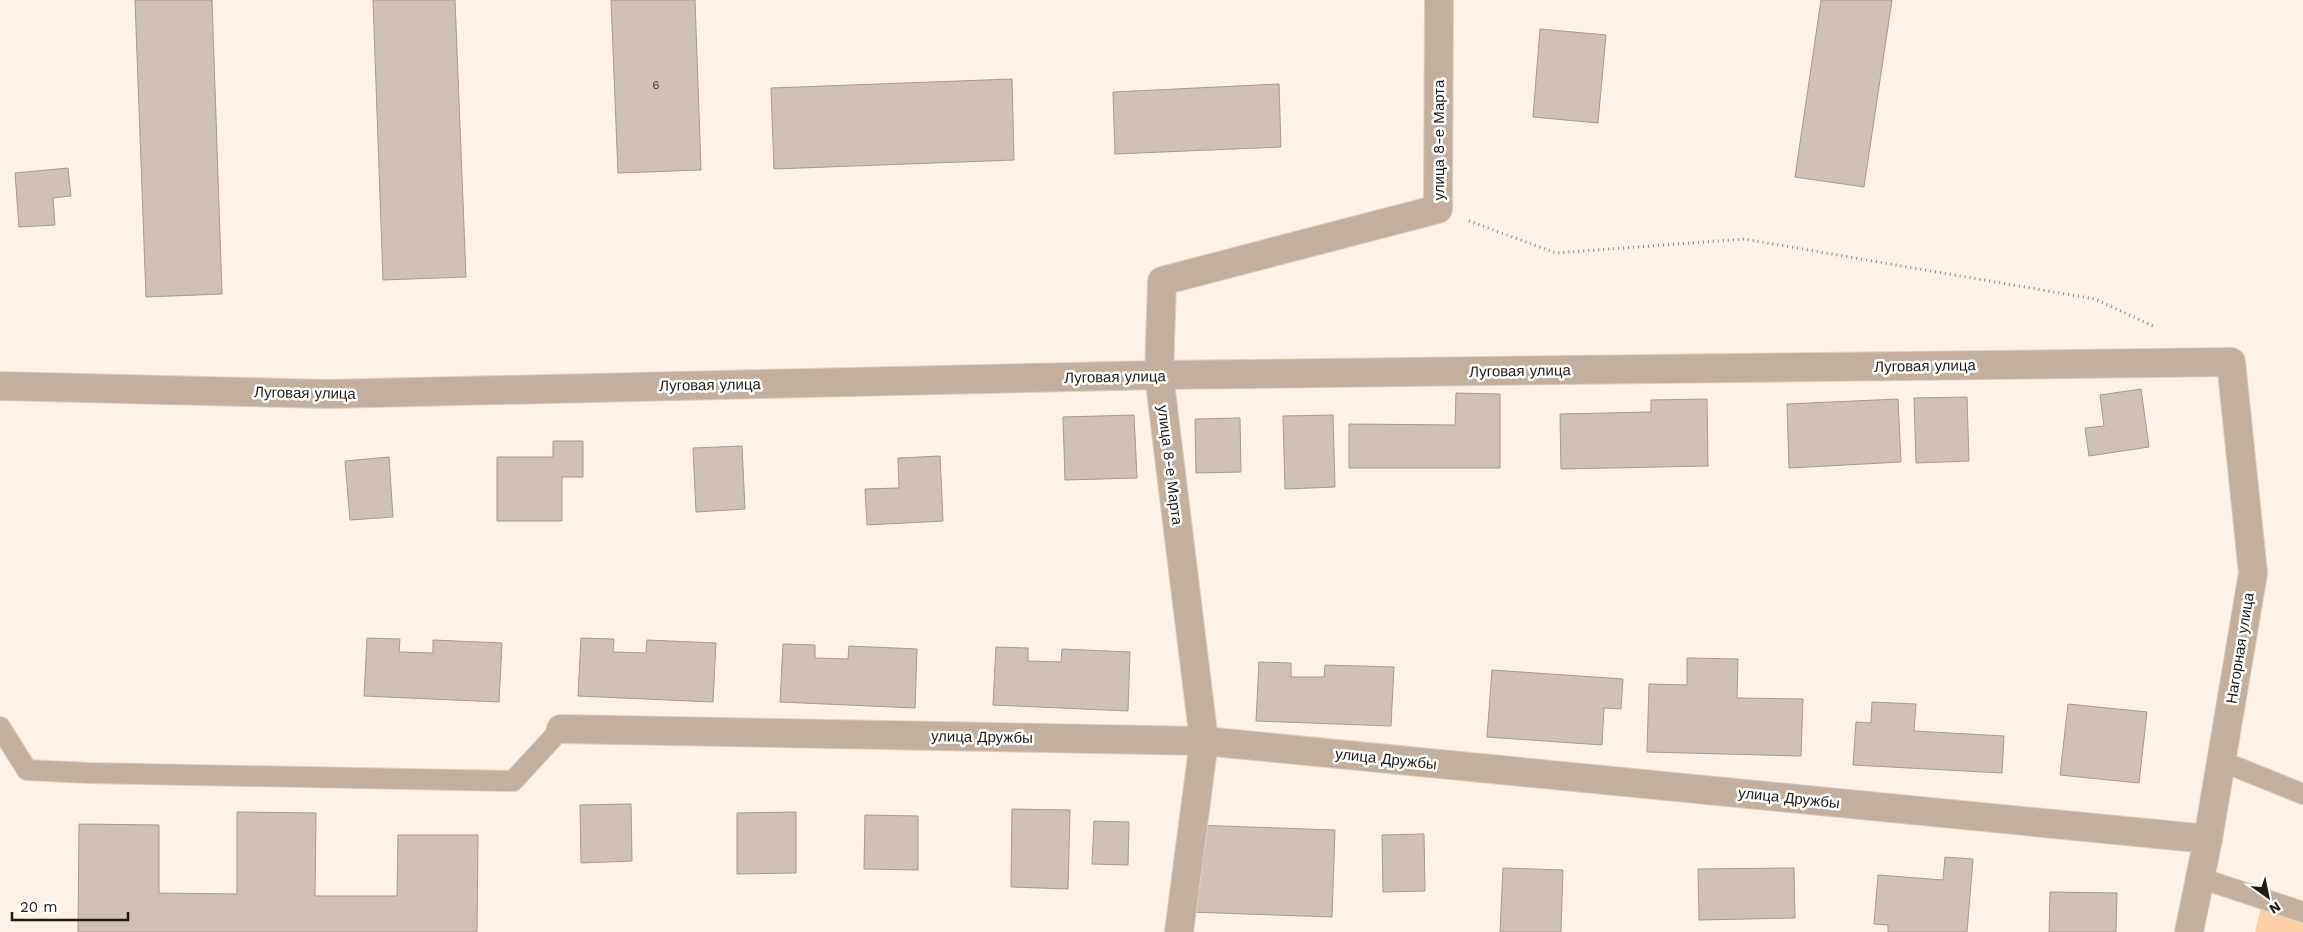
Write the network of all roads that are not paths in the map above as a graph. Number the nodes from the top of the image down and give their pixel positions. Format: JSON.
{"nodes":[{"id":1,"x":1439,"y":0,"type":"edge"},
{"id":2,"x":2231,"y":362,"type":"joint"},
{"id":3,"x":1159,"y":376,"type":"junction"},
{"id":4,"x":0,"y":386,"type":"edge"},
{"id":5,"x":0,"y":727,"type":"edge"},
{"id":6,"x":561,"y":729,"type":"joint"},
{"id":7,"x":1204,"y":741,"type":"junction"},
{"id":8,"x":2221,"y":761,"type":"junction"},
{"id":9,"x":2303,"y":794,"type":"edge"},
{"id":10,"x":2208,"y":839,"type":"junction"},
{"id":11,"x":2200,"y":878,"type":"junction"},
{"id":12,"x":2303,"y":912,"type":"edge"},
{"id":13,"x":1179,"y":932,"type":"edge"},
{"id":14,"x":2189,"y":932,"type":"edge"}],
"edges":[{"from":1,"to":3,"type":"street","name":"улица 8-е Марта"},
{"from":2,"to":3,"type":"street","name":"Луговая улица"},
{"from":2,"to":8,"type":"street","name":"Нагорная улица"},
{"from":3,"to":4,"type":"street","name":"Луговая улица"},
{"from":3,"to":7,"type":"street","name":"улица 8-е Марта"},
{"from":5,"to":6,"type":"lane"},
{"from":6,"to":7,"type":"street","name":"улица Дружбы"},
{"from":7,"to":10,"type":"street","name":"улица Дружбы"},
{"from":7,"to":13,"type":"street","name":"улица 8-е Марта"},
{"from":8,"to":9,"type":"lane"},
{"from":8,"to":10,"type":"street","name":"Нагорная улица"},
{"from":10,"to":11,"type":"street","name":"Нагорная улица"},
{"from":11,"to":12,"type":"lane"},
{"from":11,"to":14,"type":"street","name":"Нагорная улица"}]}
